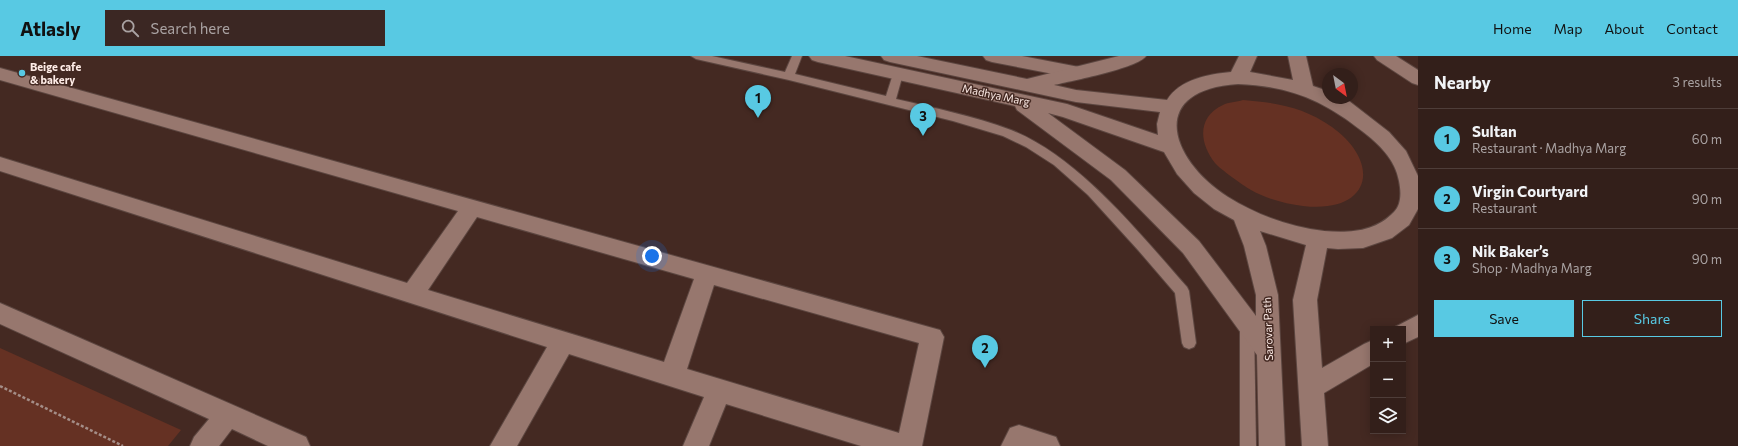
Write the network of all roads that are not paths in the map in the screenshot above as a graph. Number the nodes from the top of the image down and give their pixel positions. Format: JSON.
{"nodes":[{"id":1,"x":696,"y":56,"type":"edge"},
{"id":2,"x":797,"y":56,"type":"edge"},
{"id":3,"x":818,"y":56,"type":"edge"},
{"id":4,"x":890,"y":56,"type":"edge"},
{"id":5,"x":992,"y":56,"type":"edge"},
{"id":6,"x":1137,"y":56,"type":"edge"},
{"id":7,"x":1248,"y":56,"type":"edge"},
{"id":8,"x":1297,"y":56,"type":"edge"},
{"id":9,"x":1383,"y":56,"type":"edge"},
{"id":10,"x":1079,"y":73,"type":"junction"},
{"id":11,"x":0,"y":74,"type":"edge"},
{"id":12,"x":898,"y":74,"type":"junction"},
{"id":13,"x":789,"y":76,"type":"junction"},
{"id":14,"x":1238,"y":78,"type":"junction"},
{"id":15,"x":1418,"y":79,"type":"edge"},
{"id":16,"x":1304,"y":89,"type":"junction"},
{"id":17,"x":1022,"y":93,"type":"junction"},
{"id":18,"x":890,"y":101,"type":"junction"},
{"id":19,"x":1173,"y":106,"type":"junction"},
{"id":20,"x":1170,"y":147,"type":"junction"},
{"id":21,"x":1396,"y":150,"type":"junction"},
{"id":22,"x":1418,"y":160,"type":"edge"},
{"id":23,"x":1,"y":165,"type":"edge"},
{"id":24,"x":472,"y":207,"type":"junction"},
{"id":25,"x":1413,"y":211,"type":"edge"},
{"id":26,"x":1243,"y":216,"type":"junction"},
{"id":27,"x":1318,"y":239,"type":"junction"},
{"id":28,"x":707,"y":273,"type":"junction"},
{"id":29,"x":412,"y":294,"type":"junction"},
{"id":30,"x":0,"y":313,"type":"edge"},
{"id":31,"x":1247,"y":322,"type":"junction"},
{"id":32,"x":1418,"y":325,"type":"edge"},
{"id":33,"x":1406,"y":332,"type":"edge"},
{"id":34,"x":563,"y":342,"type":"junction"},
{"id":35,"x":1189,"y":343,"type":"dead end"},
{"id":36,"x":1269,"y":352,"type":"junction"},
{"id":37,"x":1370,"y":353,"type":"edge"},
{"id":38,"x":672,"y":376,"type":"junction"},
{"id":39,"x":1311,"y":387,"type":"junction"},
{"id":40,"x":719,"y":390,"type":"junction"},
{"id":41,"x":228,"y":415,"type":"junction"},
{"id":42,"x":203,"y":446,"type":"edge"},
{"id":43,"x":297,"y":446,"type":"edge"},
{"id":44,"x":503,"y":446,"type":"edge"},
{"id":45,"x":696,"y":446,"type":"edge"},
{"id":46,"x":900,"y":446,"type":"edge"},
{"id":47,"x":909,"y":446,"type":"edge"},
{"id":48,"x":1014,"y":446,"type":"edge"},
{"id":49,"x":1047,"y":446,"type":"edge"},
{"id":50,"x":1248,"y":446,"type":"edge"},
{"id":51,"x":1272,"y":446,"type":"edge"},
{"id":52,"x":1315,"y":446,"type":"edge"}],
"edges":[{"from":1,"to":13,"type":"lane"},
{"from":2,"to":13,"type":"lane"},
{"from":3,"to":12,"type":"street","name":"Madhya Marg"},
{"from":4,"to":17,"type":"street","name":"Madhya Marg"},
{"from":5,"to":10,"type":"street"},
{"from":6,"to":10,"type":"street"},
{"from":7,"to":14,"type":"street"},
{"from":8,"to":16,"type":"street"},
{"from":9,"to":15,"type":"street"},
{"from":10,"to":17,"type":"street"},
{"from":11,"to":24,"type":"street"},
{"from":12,"to":17,"type":"street","name":"Madhya Marg"},
{"from":12,"to":18,"type":"lane"},
{"from":13,"to":18,"type":"lane"},
{"from":14,"to":16,"type":"street"},
{"from":14,"to":19,"type":"street"},
{"from":16,"to":21,"type":"street"},
{"from":17,"to":19,"type":"street","name":"Madhya Marg"},
{"from":17,"to":20,"type":"street","name":"Madhya Marg"},
{"from":17,"to":31,"type":"street"},
{"from":18,"to":35,"type":"lane"},
{"from":19,"to":20,"type":"street"},
{"from":20,"to":26,"type":"street"},
{"from":21,"to":22,"type":"street"},
{"from":21,"to":25,"type":"street"},
{"from":23,"to":29,"type":"street"},
{"from":24,"to":28,"type":"street"},
{"from":24,"to":29,"type":"street"},
{"from":25,"to":27,"type":"street"},
{"from":26,"to":27,"type":"street"},
{"from":26,"to":36,"type":"street","name":"Sarovar Path"},
{"from":27,"to":39,"type":"street"},
{"from":28,"to":38,"type":"street"},
{"from":28,"to":47,"type":"street"},
{"from":29,"to":34,"type":"street"},
{"from":30,"to":41,"type":"street"},
{"from":31,"to":36,"type":"street"},
{"from":31,"to":50,"type":"lane"},
{"from":32,"to":33,"type":"street"},
{"from":34,"to":38,"type":"street"},
{"from":34,"to":44,"type":"street"},
{"from":36,"to":51,"type":"street","name":"Sarovar Path"},
{"from":37,"to":39,"type":"street"},
{"from":38,"to":40,"type":"street"},
{"from":39,"to":52,"type":"street"},
{"from":40,"to":45,"type":"street"},
{"from":40,"to":46,"type":"street"},
{"from":41,"to":42,"type":"street"},
{"from":41,"to":43,"type":"street"},
{"from":48,"to":49,"type":"street"}]}
